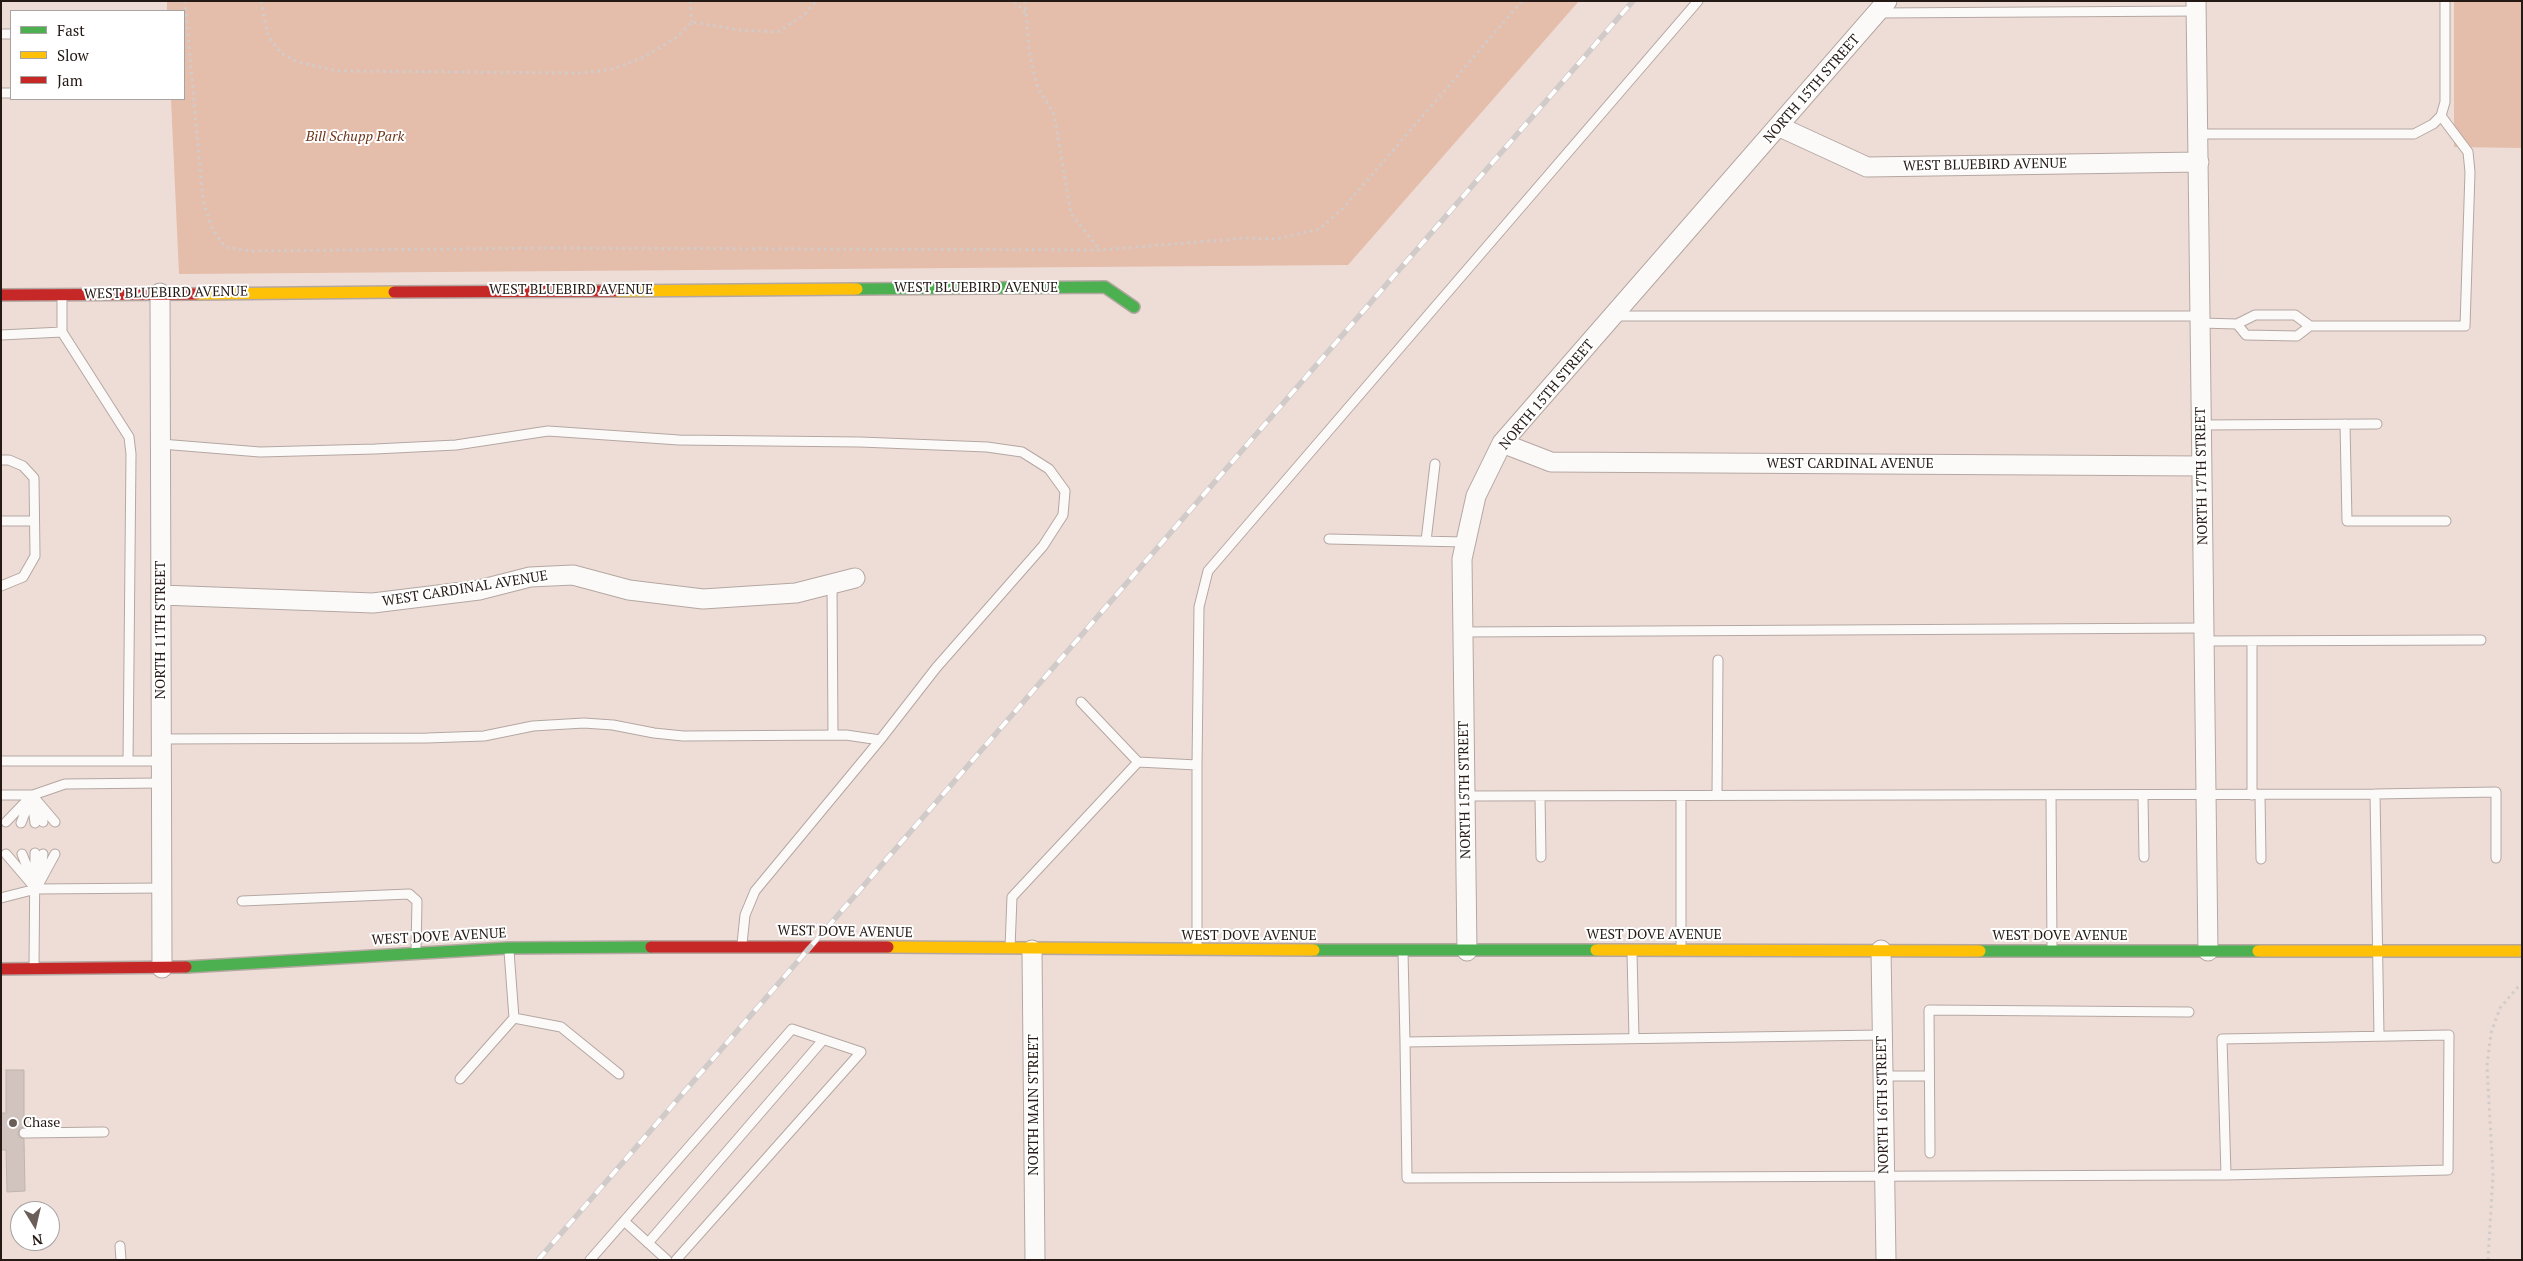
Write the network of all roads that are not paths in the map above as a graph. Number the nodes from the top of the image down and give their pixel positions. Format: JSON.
{"nodes":[{"id":1,"x":1698,"y":1,"type":"edge"},
{"id":2,"x":2445,"y":1,"type":"edge"},
{"id":3,"x":2196,"y":6,"type":"edge"},
{"id":4,"x":1882,"y":7,"type":"edge"},
{"id":5,"x":2441,"y":116,"type":"junction"},
{"id":6,"x":1780,"y":127,"type":"junction"},
{"id":7,"x":2198,"y":134,"type":"junction"},
{"id":8,"x":2199,"y":162,"type":"junction"},
{"id":9,"x":160,"y":293,"type":"junction"},
{"id":10,"x":62,"y":294,"type":"junction"},
{"id":11,"x":1,"y":295,"type":"edge"},
{"id":12,"x":1134,"y":307,"type":"dead end"},
{"id":13,"x":1614,"y":316,"type":"junction"},
{"id":14,"x":2200,"y":320,"type":"junction"},
{"id":15,"x":2237,"y":324,"type":"junction"},
{"id":16,"x":2310,"y":326,"type":"junction"},
{"id":17,"x":62,"y":332,"type":"junction"},
{"id":18,"x":1,"y":335,"type":"edge"},
{"id":19,"x":2345,"y":424,"type":"junction"},
{"id":20,"x":2377,"y":424,"type":"dead end"},
{"id":21,"x":2201,"y":425,"type":"junction"},
{"id":22,"x":1502,"y":443,"type":"junction"},
{"id":23,"x":161,"y":444,"type":"junction"},
{"id":24,"x":1,"y":460,"type":"edge"},
{"id":25,"x":1435,"y":464,"type":"dead end"},
{"id":26,"x":2201,"y":466,"type":"junction"},
{"id":27,"x":1,"y":521,"type":"edge"},
{"id":28,"x":34,"y":521,"type":"junction"},
{"id":29,"x":2446,"y":521,"type":"dead end"},
{"id":30,"x":1329,"y":539,"type":"dead end"},
{"id":31,"x":1426,"y":541,"type":"junction"},
{"id":32,"x":1465,"y":542,"type":"junction"},
{"id":33,"x":855,"y":578,"type":"dead end"},
{"id":34,"x":832,"y":584,"type":"junction"},
{"id":35,"x":1,"y":586,"type":"edge"},
{"id":36,"x":161,"y":596,"type":"junction"},
{"id":37,"x":1463,"y":632,"type":"junction"},
{"id":38,"x":2204,"y":635,"type":"junction"},
{"id":39,"x":2481,"y":640,"type":"dead end"},
{"id":40,"x":2252,"y":641,"type":"junction"},
{"id":41,"x":1718,"y":660,"type":"dead end"},
{"id":42,"x":1081,"y":702,"type":"dead end"},
{"id":43,"x":832,"y":735,"type":"junction"},
{"id":44,"x":162,"y":739,"type":"junction"},
{"id":45,"x":880,"y":740,"type":"junction"},
{"id":46,"x":1,"y":761,"type":"edge"},
{"id":47,"x":128,"y":761,"type":"junction"},
{"id":48,"x":162,"y":761,"type":"junction"},
{"id":49,"x":1138,"y":762,"type":"junction"},
{"id":50,"x":1197,"y":766,"type":"junction"},
{"id":51,"x":162,"y":783,"type":"junction"},
{"id":52,"x":2376,"y":794,"type":"junction"},
{"id":53,"x":1,"y":795,"type":"edge"},
{"id":54,"x":32,"y":795,"type":"junction"},
{"id":55,"x":2051,"y":795,"type":"junction"},
{"id":56,"x":2206,"y":795,"type":"junction"},
{"id":57,"x":2256,"y":795,"type":"junction"},
{"id":58,"x":1465,"y":796,"type":"junction"},
{"id":59,"x":1540,"y":796,"type":"junction"},
{"id":60,"x":1681,"y":796,"type":"junction"},
{"id":61,"x":1717,"y":796,"type":"junction"},
{"id":62,"x":2143,"y":796,"type":"junction"},
{"id":63,"x":31,"y":822,"type":"junction"},
{"id":64,"x":32,"y":854,"type":"junction"},
{"id":65,"x":1541,"y":857,"type":"dead end"},
{"id":66,"x":2144,"y":858,"type":"dead end"},
{"id":67,"x":2496,"y":858,"type":"dead end"},
{"id":68,"x":2261,"y":859,"type":"dead end"},
{"id":69,"x":162,"y":888,"type":"junction"},
{"id":70,"x":36,"y":889,"type":"junction"},
{"id":71,"x":1,"y":898,"type":"edge"},
{"id":72,"x":242,"y":901,"type":"dead end"},
{"id":73,"x":742,"y":946,"type":"junction"},
{"id":74,"x":508,"y":948,"type":"junction"},
{"id":75,"x":1010,"y":950,"type":"junction"},
{"id":76,"x":1032,"y":950,"type":"junction"},
{"id":77,"x":1632,"y":950,"type":"junction"},
{"id":78,"x":1680,"y":950,"type":"junction"},
{"id":79,"x":1881,"y":950,"type":"junction"},
{"id":80,"x":2522,"y":950,"type":"edge"},
{"id":81,"x":1197,"y":951,"type":"junction"},
{"id":82,"x":1403,"y":951,"type":"junction"},
{"id":83,"x":1467,"y":951,"type":"junction"},
{"id":84,"x":2052,"y":951,"type":"junction"},
{"id":85,"x":2208,"y":951,"type":"junction"},
{"id":86,"x":2377,"y":951,"type":"junction"},
{"id":87,"x":416,"y":953,"type":"junction"},
{"id":88,"x":162,"y":968,"type":"junction"},
{"id":89,"x":1,"y":969,"type":"edge"},
{"id":90,"x":34,"y":969,"type":"junction"},
{"id":91,"x":2189,"y":1012,"type":"dead end"},
{"id":92,"x":514,"y":1018,"type":"junction"},
{"id":93,"x":1882,"y":1035,"type":"junction"},
{"id":94,"x":2379,"y":1035,"type":"junction"},
{"id":95,"x":1634,"y":1038,"type":"junction"},
{"id":96,"x":823,"y":1040,"type":"junction"},
{"id":97,"x":1405,"y":1042,"type":"junction"},
{"id":98,"x":619,"y":1074,"type":"dead end"},
{"id":99,"x":1882,"y":1076,"type":"junction"},
{"id":100,"x":1929,"y":1076,"type":"junction"},
{"id":101,"x":460,"y":1079,"type":"dead end"},
{"id":102,"x":24,"y":1132,"type":"dead end"},
{"id":103,"x":104,"y":1132,"type":"dead end"},
{"id":104,"x":1930,"y":1153,"type":"dead end"},
{"id":105,"x":1884,"y":1175,"type":"junction"},
{"id":106,"x":2226,"y":1175,"type":"junction"},
{"id":107,"x":624,"y":1222,"type":"junction"},
{"id":108,"x":648,"y":1243,"type":"junction"},
{"id":109,"x":120,"y":1246,"type":"dead end"},
{"id":110,"x":121,"y":1260,"type":"edge"},
{"id":111,"x":590,"y":1260,"type":"edge"},
{"id":112,"x":667,"y":1260,"type":"edge"},
{"id":113,"x":676,"y":1260,"type":"edge"},
{"id":114,"x":1035,"y":1260,"type":"edge"},
{"id":115,"x":1886,"y":1260,"type":"edge"}],
"edges":[{"from":1,"to":50,"type":"lane"},
{"from":2,"to":5,"type":"lane"},
{"from":3,"to":4,"type":"lane"},
{"from":3,"to":7,"type":"street","name":"NORTH 17TH STREET"},
{"from":4,"to":6,"type":"street","name":"NORTH 15TH STREET"},
{"from":5,"to":7,"type":"lane"},
{"from":5,"to":16,"type":"lane"},
{"from":6,"to":8,"type":"street","name":"WEST BLUEBIRD AVENUE"},
{"from":6,"to":13,"type":"street","name":"NORTH 15TH STREET"},
{"from":7,"to":8,"type":"street","name":"NORTH 17TH STREET"},
{"from":8,"to":14,"type":"street","name":"NORTH 17TH STREET"},
{"from":9,"to":10,"type":"main road","name":"WEST BLUEBIRD AVENUE"},
{"from":9,"to":12,"type":"main road","name":"WEST BLUEBIRD AVENUE"},
{"from":9,"to":23,"type":"street","name":"NORTH 11TH STREET"},
{"from":10,"to":11,"type":"main road","name":"WEST BLUEBIRD AVENUE"},
{"from":10,"to":17,"type":"lane"},
{"from":13,"to":14,"type":"lane"},
{"from":13,"to":22,"type":"street","name":"NORTH 15TH STREET"},
{"from":14,"to":15,"type":"lane"},
{"from":14,"to":21,"type":"street","name":"NORTH 17TH STREET"},
{"from":15,"to":16,"type":"lane"},
{"from":15,"to":16,"type":"lane"},
{"from":17,"to":18,"type":"lane"},
{"from":17,"to":47,"type":"lane"},
{"from":19,"to":20,"type":"lane"},
{"from":19,"to":21,"type":"lane"},
{"from":19,"to":29,"type":"lane"},
{"from":21,"to":26,"type":"street","name":"NORTH 17TH STREET"},
{"from":22,"to":26,"type":"street","name":"WEST CARDINAL AVENUE"},
{"from":22,"to":32,"type":"street","name":"NORTH 15TH STREET"},
{"from":23,"to":36,"type":"street","name":"NORTH 11TH STREET"},
{"from":23,"to":45,"type":"lane"},
{"from":24,"to":28,"type":"lane"},
{"from":25,"to":31,"type":"lane"},
{"from":26,"to":38,"type":"street","name":"NORTH 17TH STREET"},
{"from":27,"to":28,"type":"lane"},
{"from":28,"to":35,"type":"lane"},
{"from":30,"to":31,"type":"lane"},
{"from":31,"to":32,"type":"lane"},
{"from":32,"to":37,"type":"street","name":"NORTH 15TH STREET"},
{"from":33,"to":34,"type":"street","name":"WEST CARDINAL AVENUE"},
{"from":34,"to":36,"type":"street","name":"WEST CARDINAL AVENUE"},
{"from":34,"to":43,"type":"lane"},
{"from":36,"to":44,"type":"street","name":"NORTH 11TH STREET"},
{"from":37,"to":38,"type":"lane"},
{"from":37,"to":58,"type":"street","name":"NORTH 15TH STREET"},
{"from":38,"to":40,"type":"lane"},
{"from":38,"to":56,"type":"street","name":"NORTH 17TH STREET"},
{"from":39,"to":40,"type":"lane"},
{"from":40,"to":57,"type":"lane"},
{"from":41,"to":61,"type":"lane"},
{"from":42,"to":49,"type":"lane"},
{"from":43,"to":44,"type":"lane"},
{"from":43,"to":45,"type":"lane"},
{"from":44,"to":48,"type":"street","name":"NORTH 11TH STREET"},
{"from":45,"to":73,"type":"lane"},
{"from":46,"to":47,"type":"lane"},
{"from":47,"to":48,"type":"lane"},
{"from":48,"to":51,"type":"street","name":"NORTH 11TH STREET"},
{"from":49,"to":50,"type":"lane"},
{"from":49,"to":75,"type":"lane"},
{"from":50,"to":81,"type":"lane"},
{"from":51,"to":54,"type":"lane"},
{"from":51,"to":69,"type":"street","name":"NORTH 11TH STREET"},
{"from":52,"to":57,"type":"lane"},
{"from":52,"to":67,"type":"lane"},
{"from":52,"to":86,"type":"lane"},
{"from":53,"to":54,"type":"lane"},
{"from":54,"to":63,"type":"lane"},
{"from":54,"to":63,"type":"lane"},
{"from":54,"to":63,"type":"lane"},
{"from":55,"to":61,"type":"lane"},
{"from":55,"to":62,"type":"lane"},
{"from":55,"to":84,"type":"lane"},
{"from":56,"to":57,"type":"lane"},
{"from":56,"to":62,"type":"lane"},
{"from":56,"to":85,"type":"street","name":"NORTH 17TH STREET"},
{"from":57,"to":68,"type":"lane"},
{"from":58,"to":59,"type":"lane"},
{"from":58,"to":83,"type":"street","name":"NORTH 15TH STREET"},
{"from":59,"to":60,"type":"lane"},
{"from":59,"to":65,"type":"lane"},
{"from":60,"to":61,"type":"lane"},
{"from":60,"to":78,"type":"lane"},
{"from":62,"to":66,"type":"lane"},
{"from":64,"to":70,"type":"lane"},
{"from":64,"to":70,"type":"lane"},
{"from":64,"to":70,"type":"lane"},
{"from":64,"to":70,"type":"lane"},
{"from":69,"to":70,"type":"lane"},
{"from":69,"to":88,"type":"street","name":"NORTH 11TH STREET"},
{"from":70,"to":71,"type":"lane"},
{"from":70,"to":90,"type":"lane"},
{"from":72,"to":87,"type":"lane"},
{"from":73,"to":74,"type":"main road","name":"WEST DOVE AVENUE"},
{"from":73,"to":75,"type":"main road","name":"WEST DOVE AVENUE"},
{"from":74,"to":87,"type":"main road","name":"WEST DOVE AVENUE"},
{"from":74,"to":92,"type":"lane"},
{"from":75,"to":76,"type":"main road","name":"WEST DOVE AVENUE"},
{"from":76,"to":81,"type":"main road","name":"WEST DOVE AVENUE"},
{"from":76,"to":114,"type":"street","name":"NORTH MAIN STREET"},
{"from":77,"to":78,"type":"main road","name":"WEST DOVE AVENUE"},
{"from":77,"to":83,"type":"main road","name":"WEST DOVE AVENUE"},
{"from":77,"to":95,"type":"lane"},
{"from":78,"to":79,"type":"main road","name":"WEST DOVE AVENUE"},
{"from":79,"to":84,"type":"main road","name":"WEST DOVE AVENUE"},
{"from":79,"to":93,"type":"street","name":"NORTH 16TH STREET"},
{"from":80,"to":86,"type":"main road","name":"WEST DOVE AVENUE"},
{"from":81,"to":82,"type":"main road","name":"WEST DOVE AVENUE"},
{"from":82,"to":83,"type":"main road","name":"WEST DOVE AVENUE"},
{"from":82,"to":97,"type":"lane"},
{"from":84,"to":85,"type":"main road","name":"WEST DOVE AVENUE"},
{"from":85,"to":86,"type":"main road","name":"WEST DOVE AVENUE"},
{"from":86,"to":94,"type":"lane"},
{"from":87,"to":88,"type":"main road","name":"WEST DOVE AVENUE"},
{"from":88,"to":90,"type":"main road","name":"WEST DOVE AVENUE"},
{"from":89,"to":90,"type":"main road","name":"WEST DOVE AVENUE"},
{"from":91,"to":100,"type":"lane"},
{"from":92,"to":98,"type":"lane"},
{"from":92,"to":101,"type":"lane"},
{"from":93,"to":95,"type":"lane"},
{"from":93,"to":99,"type":"street","name":"NORTH 16TH STREET"},
{"from":94,"to":106,"type":"lane"},
{"from":94,"to":106,"type":"lane"},
{"from":95,"to":97,"type":"lane"},
{"from":96,"to":107,"type":"lane"},
{"from":96,"to":108,"type":"lane"},
{"from":96,"to":113,"type":"lane"},
{"from":97,"to":105,"type":"lane"},
{"from":99,"to":100,"type":"lane"},
{"from":99,"to":105,"type":"street","name":"NORTH 16TH STREET"},
{"from":100,"to":104,"type":"lane"},
{"from":102,"to":103,"type":"lane"},
{"from":105,"to":106,"type":"lane"},
{"from":105,"to":115,"type":"street","name":"NORTH 16TH STREET"},
{"from":107,"to":108,"type":"lane"},
{"from":107,"to":111,"type":"lane"},
{"from":108,"to":112,"type":"lane"},
{"from":109,"to":110,"type":"lane"}]}
